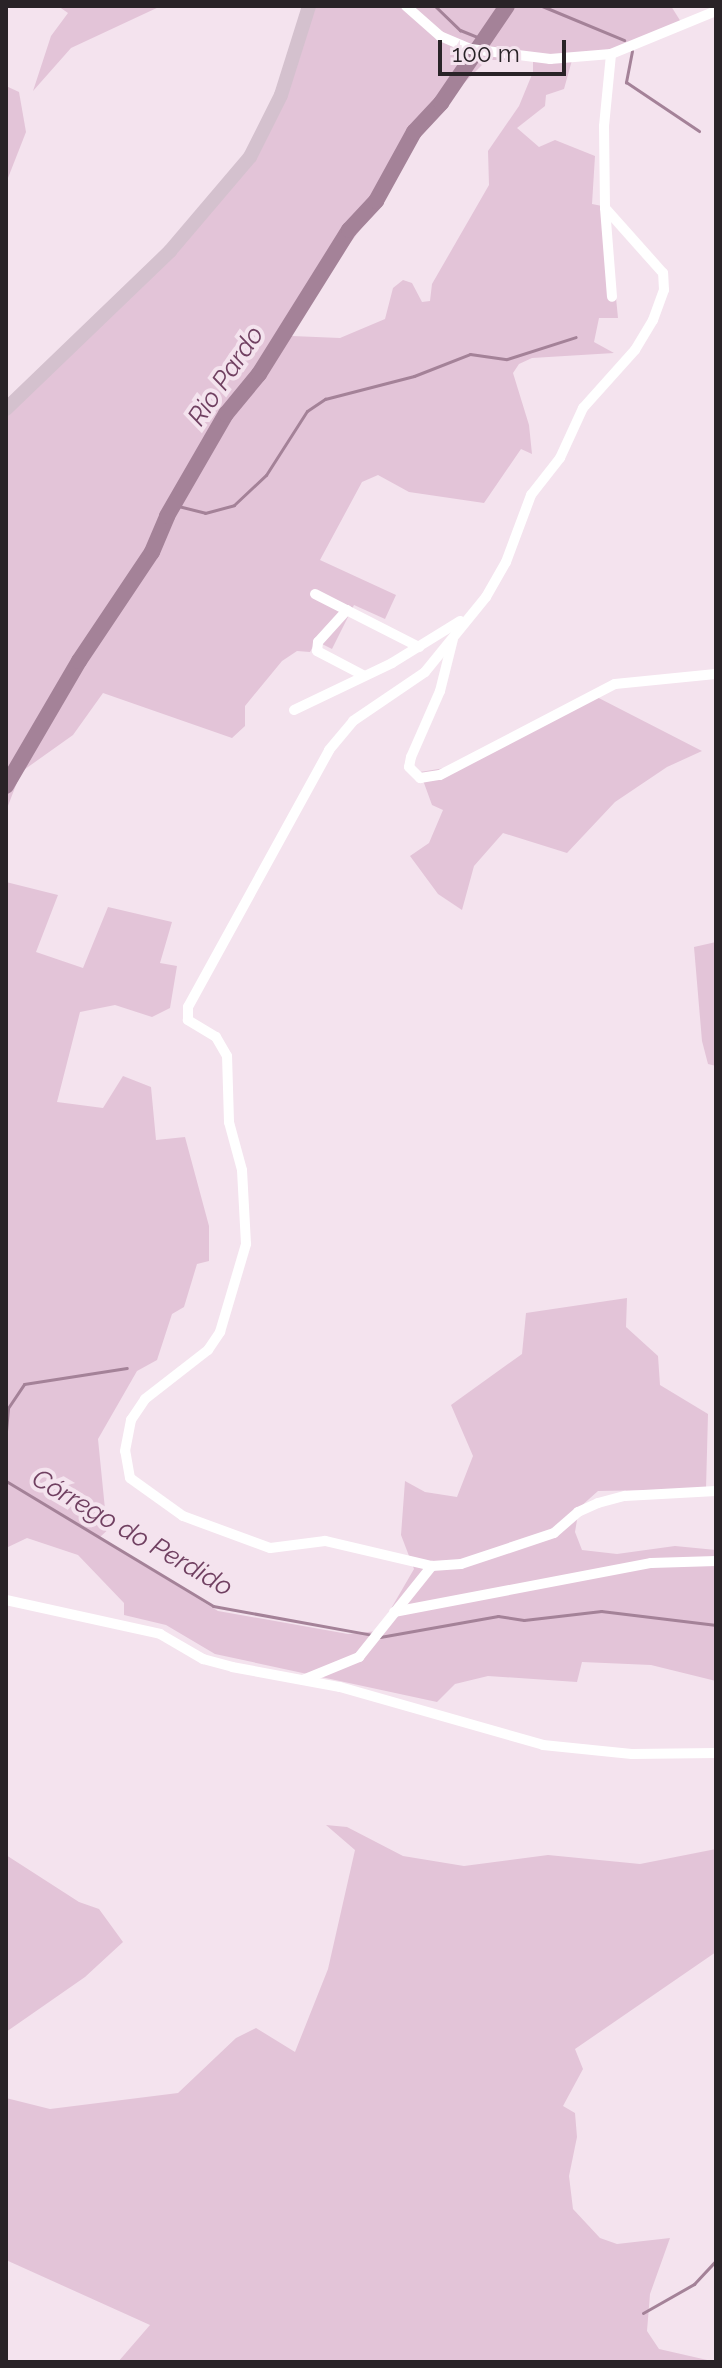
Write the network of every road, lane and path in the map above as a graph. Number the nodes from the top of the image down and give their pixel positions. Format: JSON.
{"nodes":[{"id":1,"x":309,"y":6,"type":"edge"},
{"id":2,"x":406,"y":6,"type":"edge"},
{"id":3,"x":716,"y":11,"type":"edge"},
{"id":4,"x":611,"y":54,"type":"junction"},
{"id":5,"x":605,"y":208,"type":"junction"},
{"id":6,"x":612,"y":297,"type":"dead end"},
{"id":7,"x":6,"y":409,"type":"edge"},
{"id":8,"x":315,"y":594,"type":"dead end"},
{"id":9,"x":347,"y":610,"type":"junction"},
{"id":10,"x":465,"y":617,"type":"junction"},
{"id":11,"x":453,"y":637,"type":"junction"},
{"id":12,"x":419,"y":647,"type":"junction"},
{"id":13,"x":716,"y":674,"type":"edge"},
{"id":14,"x":363,"y":675,"type":"junction"},
{"id":15,"x":294,"y":710,"type":"dead end"},
{"id":16,"x":716,"y":1491,"type":"edge"},
{"id":17,"x":716,"y":1561,"type":"edge"},
{"id":18,"x":432,"y":1566,"type":"junction"},
{"id":19,"x":6,"y":1600,"type":"edge"},
{"id":20,"x":394,"y":1612,"type":"junction"},
{"id":21,"x":303,"y":1680,"type":"junction"},
{"id":22,"x":716,"y":1753,"type":"edge"}],
"edges":[{"from":1,"to":7,"type":"street"},
{"from":2,"to":4,"type":"street"},
{"from":3,"to":4,"type":"street"},
{"from":4,"to":5,"type":"street"},
{"from":5,"to":6,"type":"street"},
{"from":5,"to":10,"type":"street"},
{"from":8,"to":9,"type":"street"},
{"from":9,"to":12,"type":"street"},
{"from":9,"to":14,"type":"street"},
{"from":10,"to":11,"type":"street"},
{"from":10,"to":12,"type":"street"},
{"from":11,"to":13,"type":"street"},
{"from":11,"to":18,"type":"street"},
{"from":12,"to":14,"type":"street"},
{"from":14,"to":15,"type":"street"},
{"from":16,"to":18,"type":"street"},
{"from":17,"to":20,"type":"street"},
{"from":18,"to":20,"type":"street"},
{"from":19,"to":21,"type":"street"},
{"from":20,"to":21,"type":"street"},
{"from":21,"to":22,"type":"street"}]}
